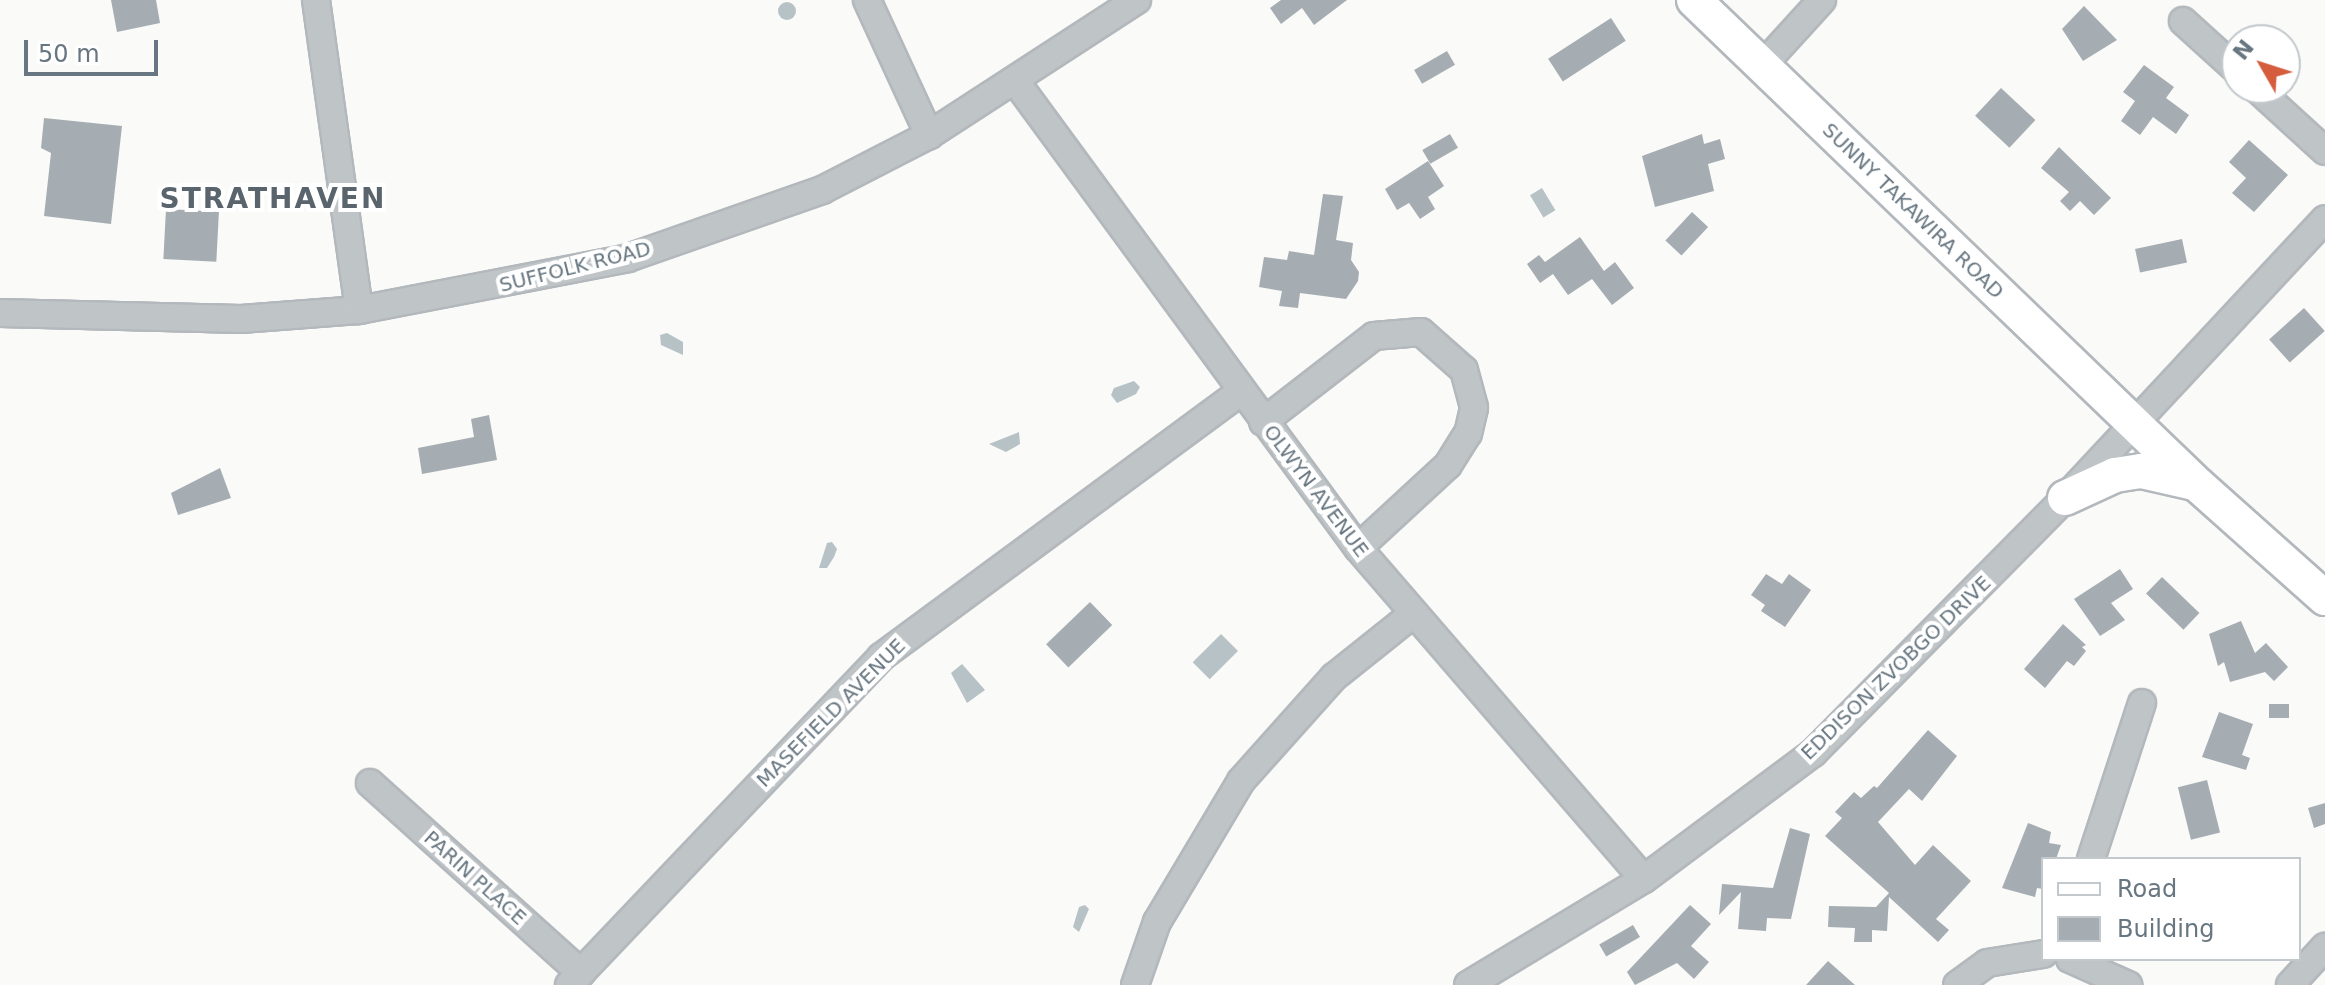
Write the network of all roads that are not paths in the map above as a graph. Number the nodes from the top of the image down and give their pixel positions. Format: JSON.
{"nodes":[{"id":1,"x":316,"y":0,"type":"edge"},
{"id":2,"x":867,"y":0,"type":"edge"},
{"id":3,"x":1137,"y":0,"type":"edge"},
{"id":4,"x":1694,"y":0,"type":"edge"},
{"id":5,"x":1822,"y":0,"type":"edge"},
{"id":6,"x":2183,"y":21,"type":"dead end"},
{"id":7,"x":2221,"y":55,"type":"edge"},
{"id":8,"x":1762,"y":66,"type":"junction"},
{"id":9,"x":1016,"y":82,"type":"junction"},
{"id":10,"x":2274,"y":104,"type":"edge"},
{"id":11,"x":929,"y":135,"type":"junction"},
{"id":12,"x":2325,"y":151,"type":"edge"},
{"id":13,"x":2325,"y":219,"type":"edge"},
{"id":14,"x":359,"y":310,"type":"junction"},
{"id":15,"x":0,"y":313,"type":"edge"},
{"id":16,"x":1241,"y":392,"type":"junction"},
{"id":17,"x":1263,"y":422,"type":"junction"},
{"id":18,"x":2133,"y":422,"type":"junction"},
{"id":19,"x":2198,"y":485,"type":"junction"},
{"id":20,"x":2065,"y":498,"type":"junction"},
{"id":21,"x":1358,"y":548,"type":"junction"},
{"id":22,"x":2325,"y":598,"type":"edge"},
{"id":23,"x":1413,"y":614,"type":"junction"},
{"id":24,"x":2142,"y":703,"type":"dead end"},
{"id":25,"x":370,"y":783,"type":"dead end"},
{"id":26,"x":2092,"y":857,"type":"edge"},
{"id":27,"x":1644,"y":879,"type":"junction"},
{"id":28,"x":2325,"y":947,"type":"edge"},
{"id":29,"x":2041,"y":954,"type":"edge"},
{"id":30,"x":2074,"y":961,"type":"edge"},
{"id":31,"x":575,"y":979,"type":"edge"},
{"id":32,"x":1135,"y":985,"type":"edge"},
{"id":33,"x":1468,"y":985,"type":"edge"},
{"id":34,"x":1957,"y":985,"type":"edge"},
{"id":35,"x":2128,"y":985,"type":"edge"},
{"id":36,"x":2290,"y":985,"type":"edge"}],
"edges":[{"from":1,"to":14,"type":"street"},
{"from":2,"to":11,"type":"street"},
{"from":3,"to":9,"type":"street","name":"SUFFOLK ROAD"},
{"from":4,"to":8,"type":"main road","name":"SUNNY TAKAWIRA ROAD"},
{"from":5,"to":8,"type":"street"},
{"from":6,"to":7,"type":"street"},
{"from":8,"to":18,"type":"main road","name":"SUNNY TAKAWIRA ROAD"},
{"from":9,"to":11,"type":"street","name":"SUFFOLK ROAD"},
{"from":9,"to":16,"type":"street","name":"OLWYN AVENUE"},
{"from":10,"to":12,"type":"street"},
{"from":11,"to":14,"type":"street","name":"SUFFOLK ROAD"},
{"from":13,"to":18,"type":"street","name":"EDDISON ZVOBGO DRIVE"},
{"from":14,"to":15,"type":"street","name":"SUFFOLK ROAD"},
{"from":16,"to":17,"type":"street","name":"OLWYN AVENUE"},
{"from":16,"to":31,"type":"street","name":"MASEFIELD AVENUE"},
{"from":17,"to":21,"type":"street","name":"OLWYN AVENUE"},
{"from":17,"to":21,"type":"street"},
{"from":18,"to":19,"type":"main road","name":"SUNNY TAKAWIRA ROAD"},
{"from":18,"to":20,"type":"street","name":"EDDISON ZVOBGO DRIVE"},
{"from":19,"to":20,"type":"main road"},
{"from":19,"to":22,"type":"main road","name":"SUNNY TAKAWIRA ROAD"},
{"from":20,"to":27,"type":"street","name":"EDDISON ZVOBGO DRIVE"},
{"from":21,"to":23,"type":"street","name":"OLWYN AVENUE"},
{"from":23,"to":27,"type":"street","name":"OLWYN AVENUE"},
{"from":23,"to":32,"type":"street"},
{"from":24,"to":26,"type":"street"},
{"from":25,"to":31,"type":"street","name":"PARIN PLACE"},
{"from":27,"to":33,"type":"street","name":"EDDISON ZVOBGO DRIVE"},
{"from":28,"to":36,"type":"street"},
{"from":29,"to":34,"type":"street"},
{"from":30,"to":35,"type":"street"}]}
